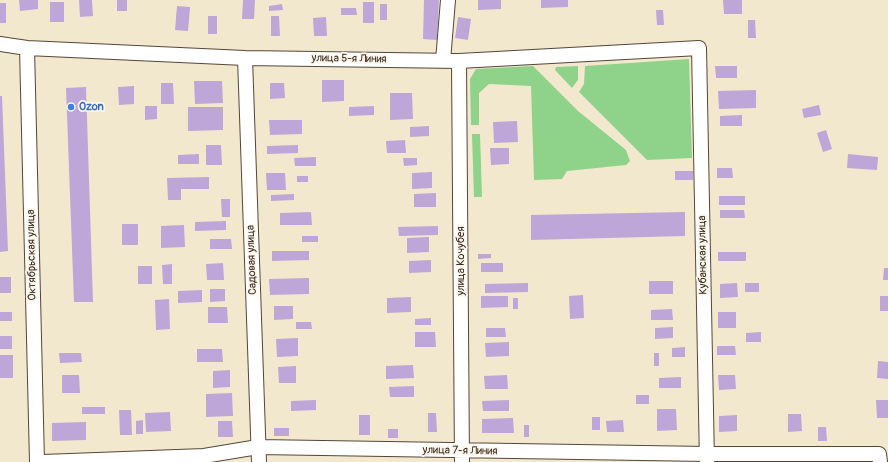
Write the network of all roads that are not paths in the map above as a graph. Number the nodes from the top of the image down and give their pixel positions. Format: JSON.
{"nodes":[{"id":1,"x":448,"y":0,"type":"edge"},
{"id":2,"x":0,"y":44,"type":"edge"},
{"id":3,"x":27,"y":48,"type":"junction"},
{"id":4,"x":698,"y":48,"type":"joint"},
{"id":5,"x":245,"y":58,"type":"junction"},
{"id":6,"x":443,"y":61,"type":"junction"},
{"id":7,"x":459,"y":61,"type":"junction"},
{"id":8,"x":258,"y":447,"type":"junction"},
{"id":9,"x":462,"y":456,"type":"edge"},
{"id":10,"x":707,"y":458,"type":"edge"},
{"id":11,"x":880,"y":458,"type":"edge"},
{"id":12,"x":37,"y":462,"type":"edge"},
{"id":13,"x":43,"y":462,"type":"edge"},
{"id":14,"x":258,"y":462,"type":"edge"}],
"edges":[{"from":1,"to":6,"type":"street"},
{"from":2,"to":3,"type":"street","name":"улица 5-я Линия"},
{"from":3,"to":5,"type":"street","name":"улица 5-я Линия"},
{"from":3,"to":12,"type":"street","name":"Октябрьская улица"},
{"from":4,"to":7,"type":"street","name":"улица 5-я Линия"},
{"from":4,"to":10,"type":"street","name":"Кубанская улица"},
{"from":5,"to":6,"type":"street","name":"улица 5-я Линия"},
{"from":5,"to":8,"type":"street","name":"Садовая улица"},
{"from":6,"to":7,"type":"street","name":"улица 5-я Линия"},
{"from":7,"to":9,"type":"street","name":"улица Кочубея"},
{"from":8,"to":9,"type":"street","name":"улица 7-я Линия"},
{"from":8,"to":13,"type":"street","name":"улица 7-я Линия"},
{"from":8,"to":14,"type":"street","name":"Садовая улица"},
{"from":9,"to":10,"type":"street","name":"улица 7-я Линия"},
{"from":10,"to":11,"type":"street","name":"улица 7-я Линия"}]}
